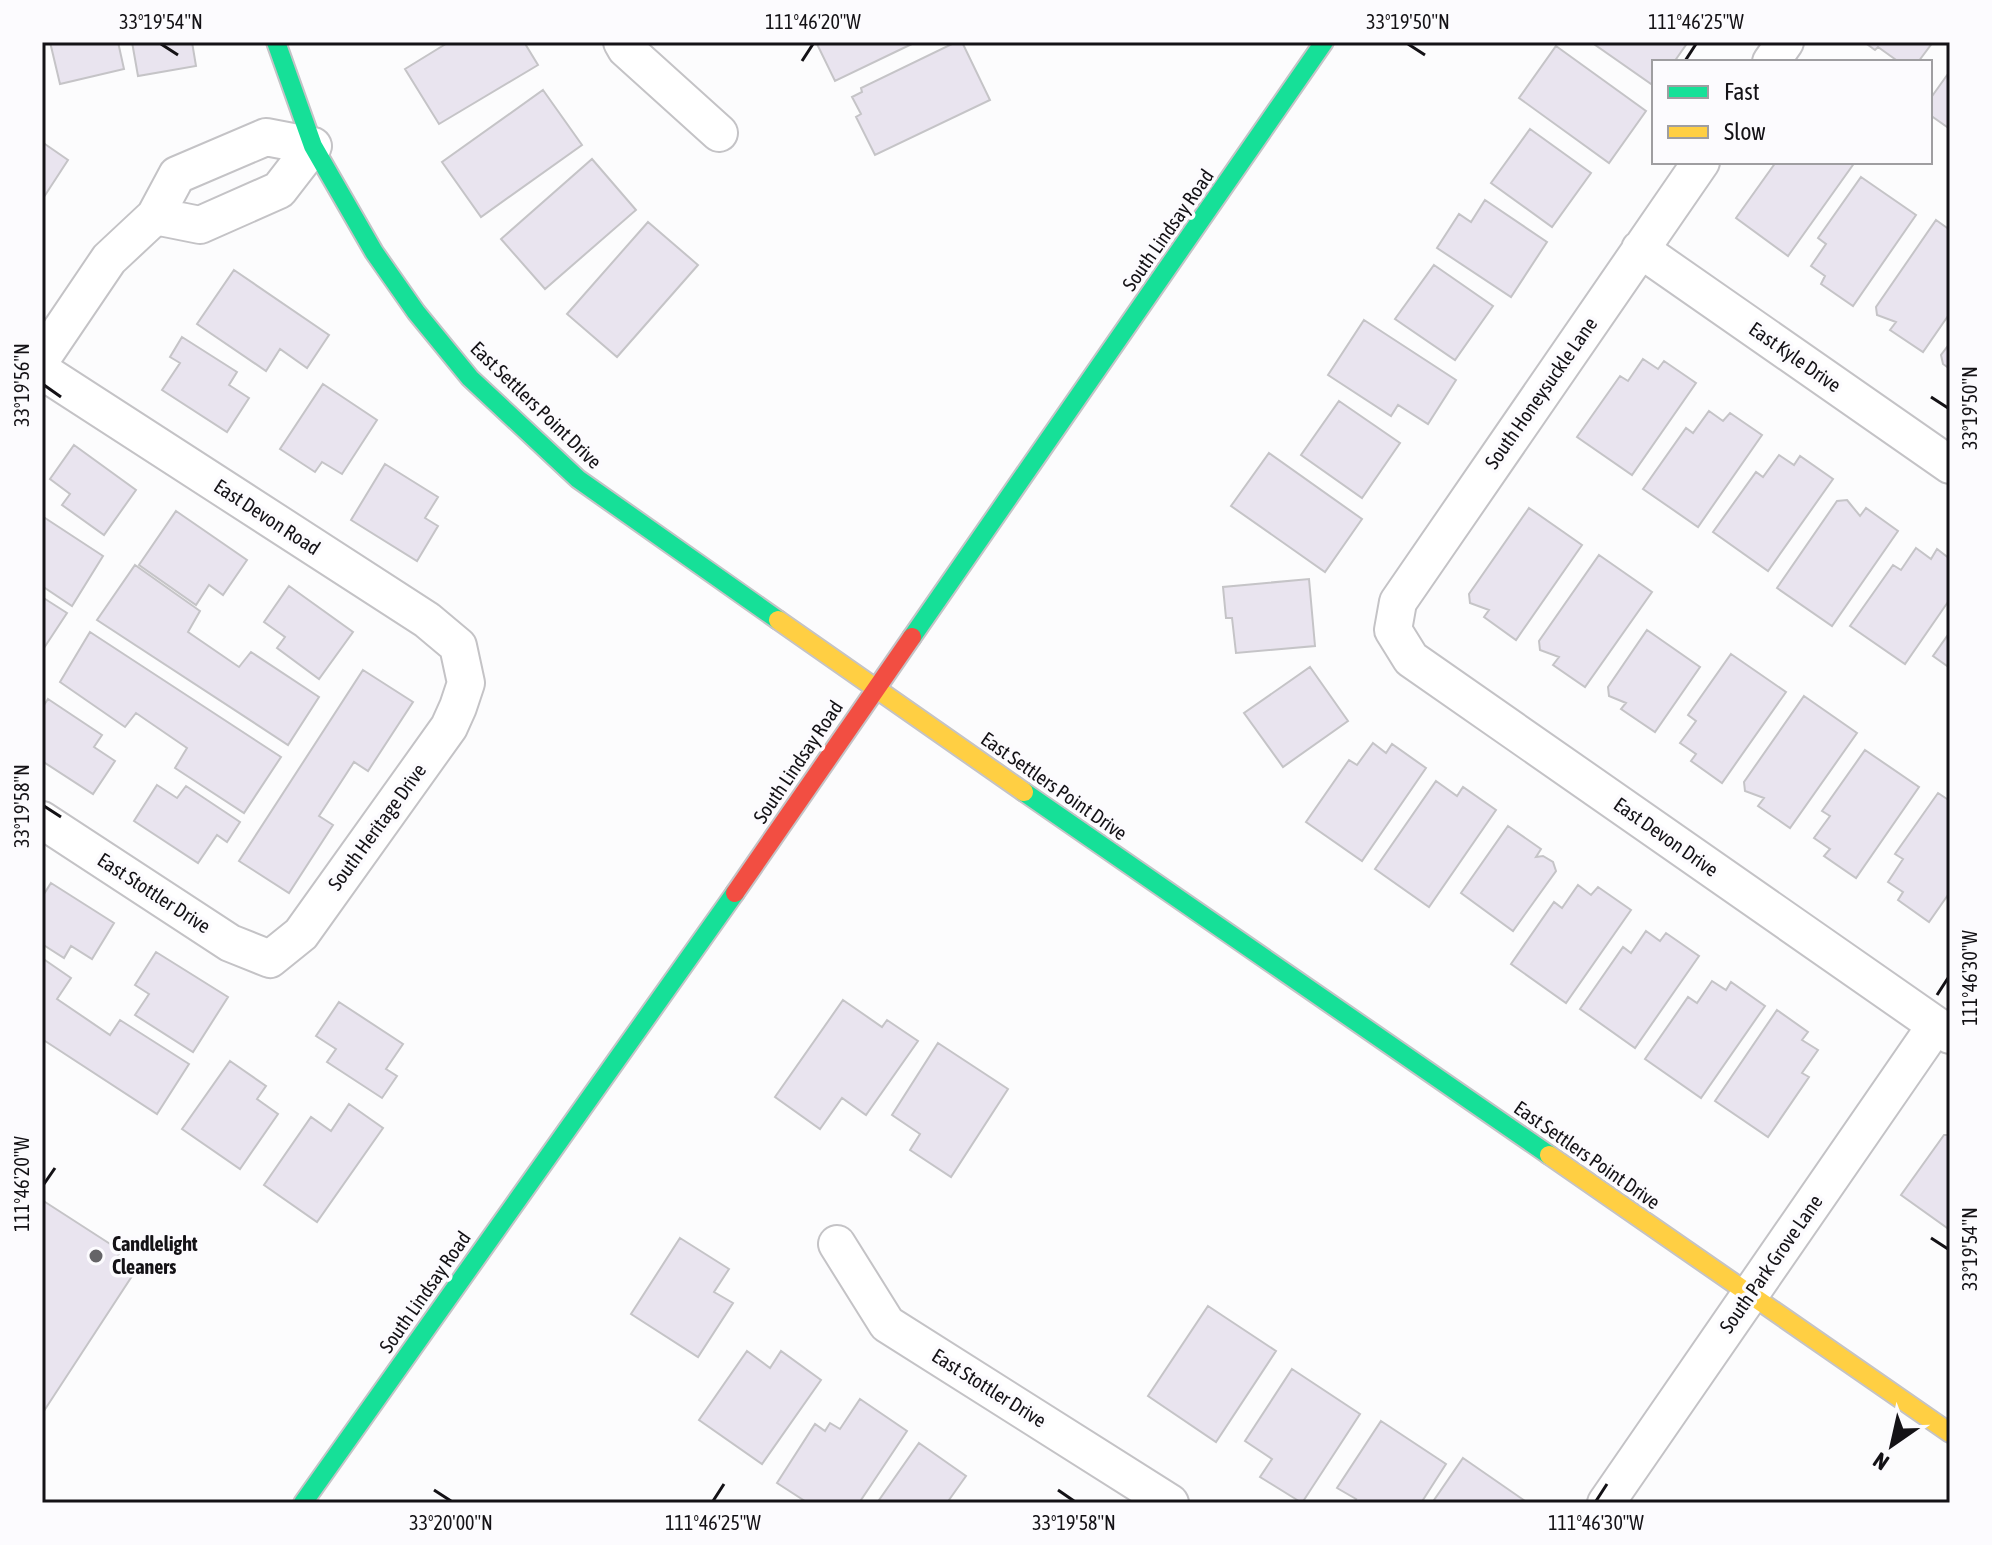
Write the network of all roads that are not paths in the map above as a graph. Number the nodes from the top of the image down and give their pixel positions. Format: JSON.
{"nodes":[{"id":1,"x":276,"y":42,"type":"edge"},
{"id":2,"x":622,"y":42,"type":"edge"},
{"id":3,"x":1324,"y":42,"type":"edge"},
{"id":4,"x":1785,"y":42,"type":"edge"},
{"id":5,"x":1772,"y":60,"type":"edge"},
{"id":6,"x":719,"y":133,"type":"dead end"},
{"id":7,"x":313,"y":146,"type":"junction"},
{"id":8,"x":1700,"y":164,"type":"edge"},
{"id":9,"x":155,"y":216,"type":"junction"},
{"id":10,"x":1640,"y":249,"type":"junction"},
{"id":11,"x":42,"y":358,"type":"edge"},
{"id":12,"x":42,"y":371,"type":"edge"},
{"id":13,"x":1950,"y":465,"type":"edge"},
{"id":14,"x":1393,"y":630,"type":"joint"},
{"id":15,"x":466,"y":683,"type":"joint"},
{"id":16,"x":875,"y":689,"type":"junction"},
{"id":17,"x":42,"y":820,"type":"edge"},
{"id":18,"x":270,"y":959,"type":"joint"},
{"id":19,"x":1943,"y":1030,"type":"edge"},
{"id":20,"x":837,"y":1244,"type":"dead end"},
{"id":21,"x":1750,"y":1295,"type":"junction"},
{"id":22,"x":1950,"y":1433,"type":"edge"},
{"id":23,"x":303,"y":1503,"type":"edge"},
{"id":24,"x":1170,"y":1503,"type":"edge"},
{"id":25,"x":1606,"y":1503,"type":"edge"}],
"edges":[{"from":1,"to":7,"type":"street","name":"East Settlers Point Drive"},
{"from":2,"to":6,"type":"street"},
{"from":3,"to":16,"type":"street","name":"South Lindsay Road"},
{"from":4,"to":5,"type":"street"},
{"from":7,"to":9,"type":"street"},
{"from":7,"to":9,"type":"street"},
{"from":7,"to":16,"type":"street","name":"East Settlers Point Drive"},
{"from":8,"to":10,"type":"street","name":"South Honeysuckle Lane"},
{"from":9,"to":11,"type":"street"},
{"from":10,"to":13,"type":"street","name":"East Kyle Drive"},
{"from":10,"to":14,"type":"street","name":"South Honeysuckle Lane"},
{"from":12,"to":15,"type":"street","name":"East Devon Road"},
{"from":14,"to":19,"type":"street","name":"East Devon Drive"},
{"from":15,"to":18,"type":"street","name":"South Heritage Drive"},
{"from":16,"to":21,"type":"street","name":"East Settlers Point Drive"},
{"from":16,"to":23,"type":"street","name":"South Lindsay Road"},
{"from":17,"to":18,"type":"street","name":"East Stottler Drive"},
{"from":19,"to":21,"type":"street","name":"South Park Grove Lane"},
{"from":20,"to":24,"type":"street","name":"East Stottler Drive"},
{"from":21,"to":22,"type":"street","name":"East Settlers Point Drive"},
{"from":21,"to":25,"type":"street","name":"South Park Grove Lane"}]}
